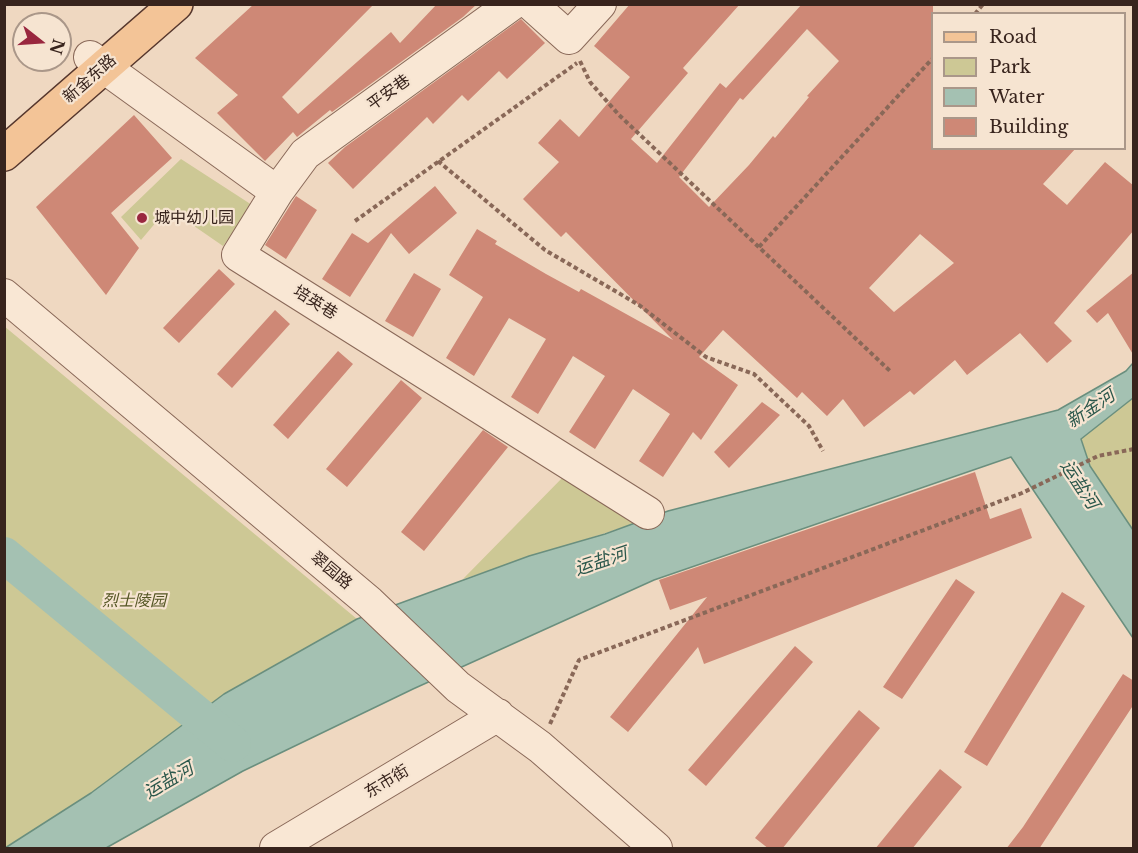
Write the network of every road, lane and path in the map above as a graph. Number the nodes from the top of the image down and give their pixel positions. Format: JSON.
{"nodes":[{"id":1,"x":149,"y":4,"type":"edge"},
{"id":2,"x":176,"y":4,"type":"edge"},
{"id":3,"x":512,"y":4,"type":"edge"},
{"id":4,"x":531,"y":4,"type":"edge"},
{"id":5,"x":600,"y":4,"type":"edge"},
{"id":6,"x":574,"y":50,"type":"junction"},
{"id":7,"x":98,"y":61,"type":"junction"},
{"id":8,"x":931,"y":61,"type":"edge"},
{"id":9,"x":4,"y":136,"type":"edge"},
{"id":10,"x":4,"y":154,"type":"edge"},
{"id":11,"x":438,"y":161,"type":"junction"},
{"id":12,"x":277,"y":192,"type":"junction"},
{"id":13,"x":355,"y":221,"type":"dead end"},
{"id":14,"x":759,"y":247,"type":"junction"},
{"id":15,"x":4,"y":295,"type":"edge"},
{"id":16,"x":890,"y":371,"type":"dead end"},
{"id":17,"x":1134,"y":450,"type":"edge"},
{"id":18,"x":823,"y":451,"type":"dead end"},
{"id":19,"x":648,"y":513,"type":"dead end"},
{"id":20,"x":498,"y":715,"type":"junction"},
{"id":21,"x":540,"y":747,"type":"junction"},
{"id":22,"x":276,"y":849,"type":"edge"},
{"id":23,"x":656,"y":849,"type":"edge"}],
"edges":[{"from":1,"to":7,"type":"main road","name":"新金东路"},
{"from":2,"to":7,"type":"main road","name":"新金东路"},
{"from":3,"to":12,"type":"street","name":"平安巷"},
{"from":4,"to":6,"type":"street"},
{"from":5,"to":6,"type":"street"},
{"from":6,"to":11,"type":"path"},
{"from":6,"to":14,"type":"path"},
{"from":7,"to":9,"type":"main road","name":"新金东路"},
{"from":7,"to":10,"type":"main road","name":"新金东路"},
{"from":7,"to":12,"type":"street"},
{"from":8,"to":14,"type":"path"},
{"from":11,"to":13,"type":"path"},
{"from":11,"to":18,"type":"path"},
{"from":12,"to":19,"type":"street","name":"培英巷"},
{"from":14,"to":16,"type":"path"},
{"from":15,"to":20,"type":"street","name":"翠园路"},
{"from":17,"to":21,"type":"path"},
{"from":20,"to":21,"type":"street","name":"翠园路"},
{"from":20,"to":22,"type":"street","name":"东市街"},
{"from":21,"to":23,"type":"street","name":"翠园路"}]}
